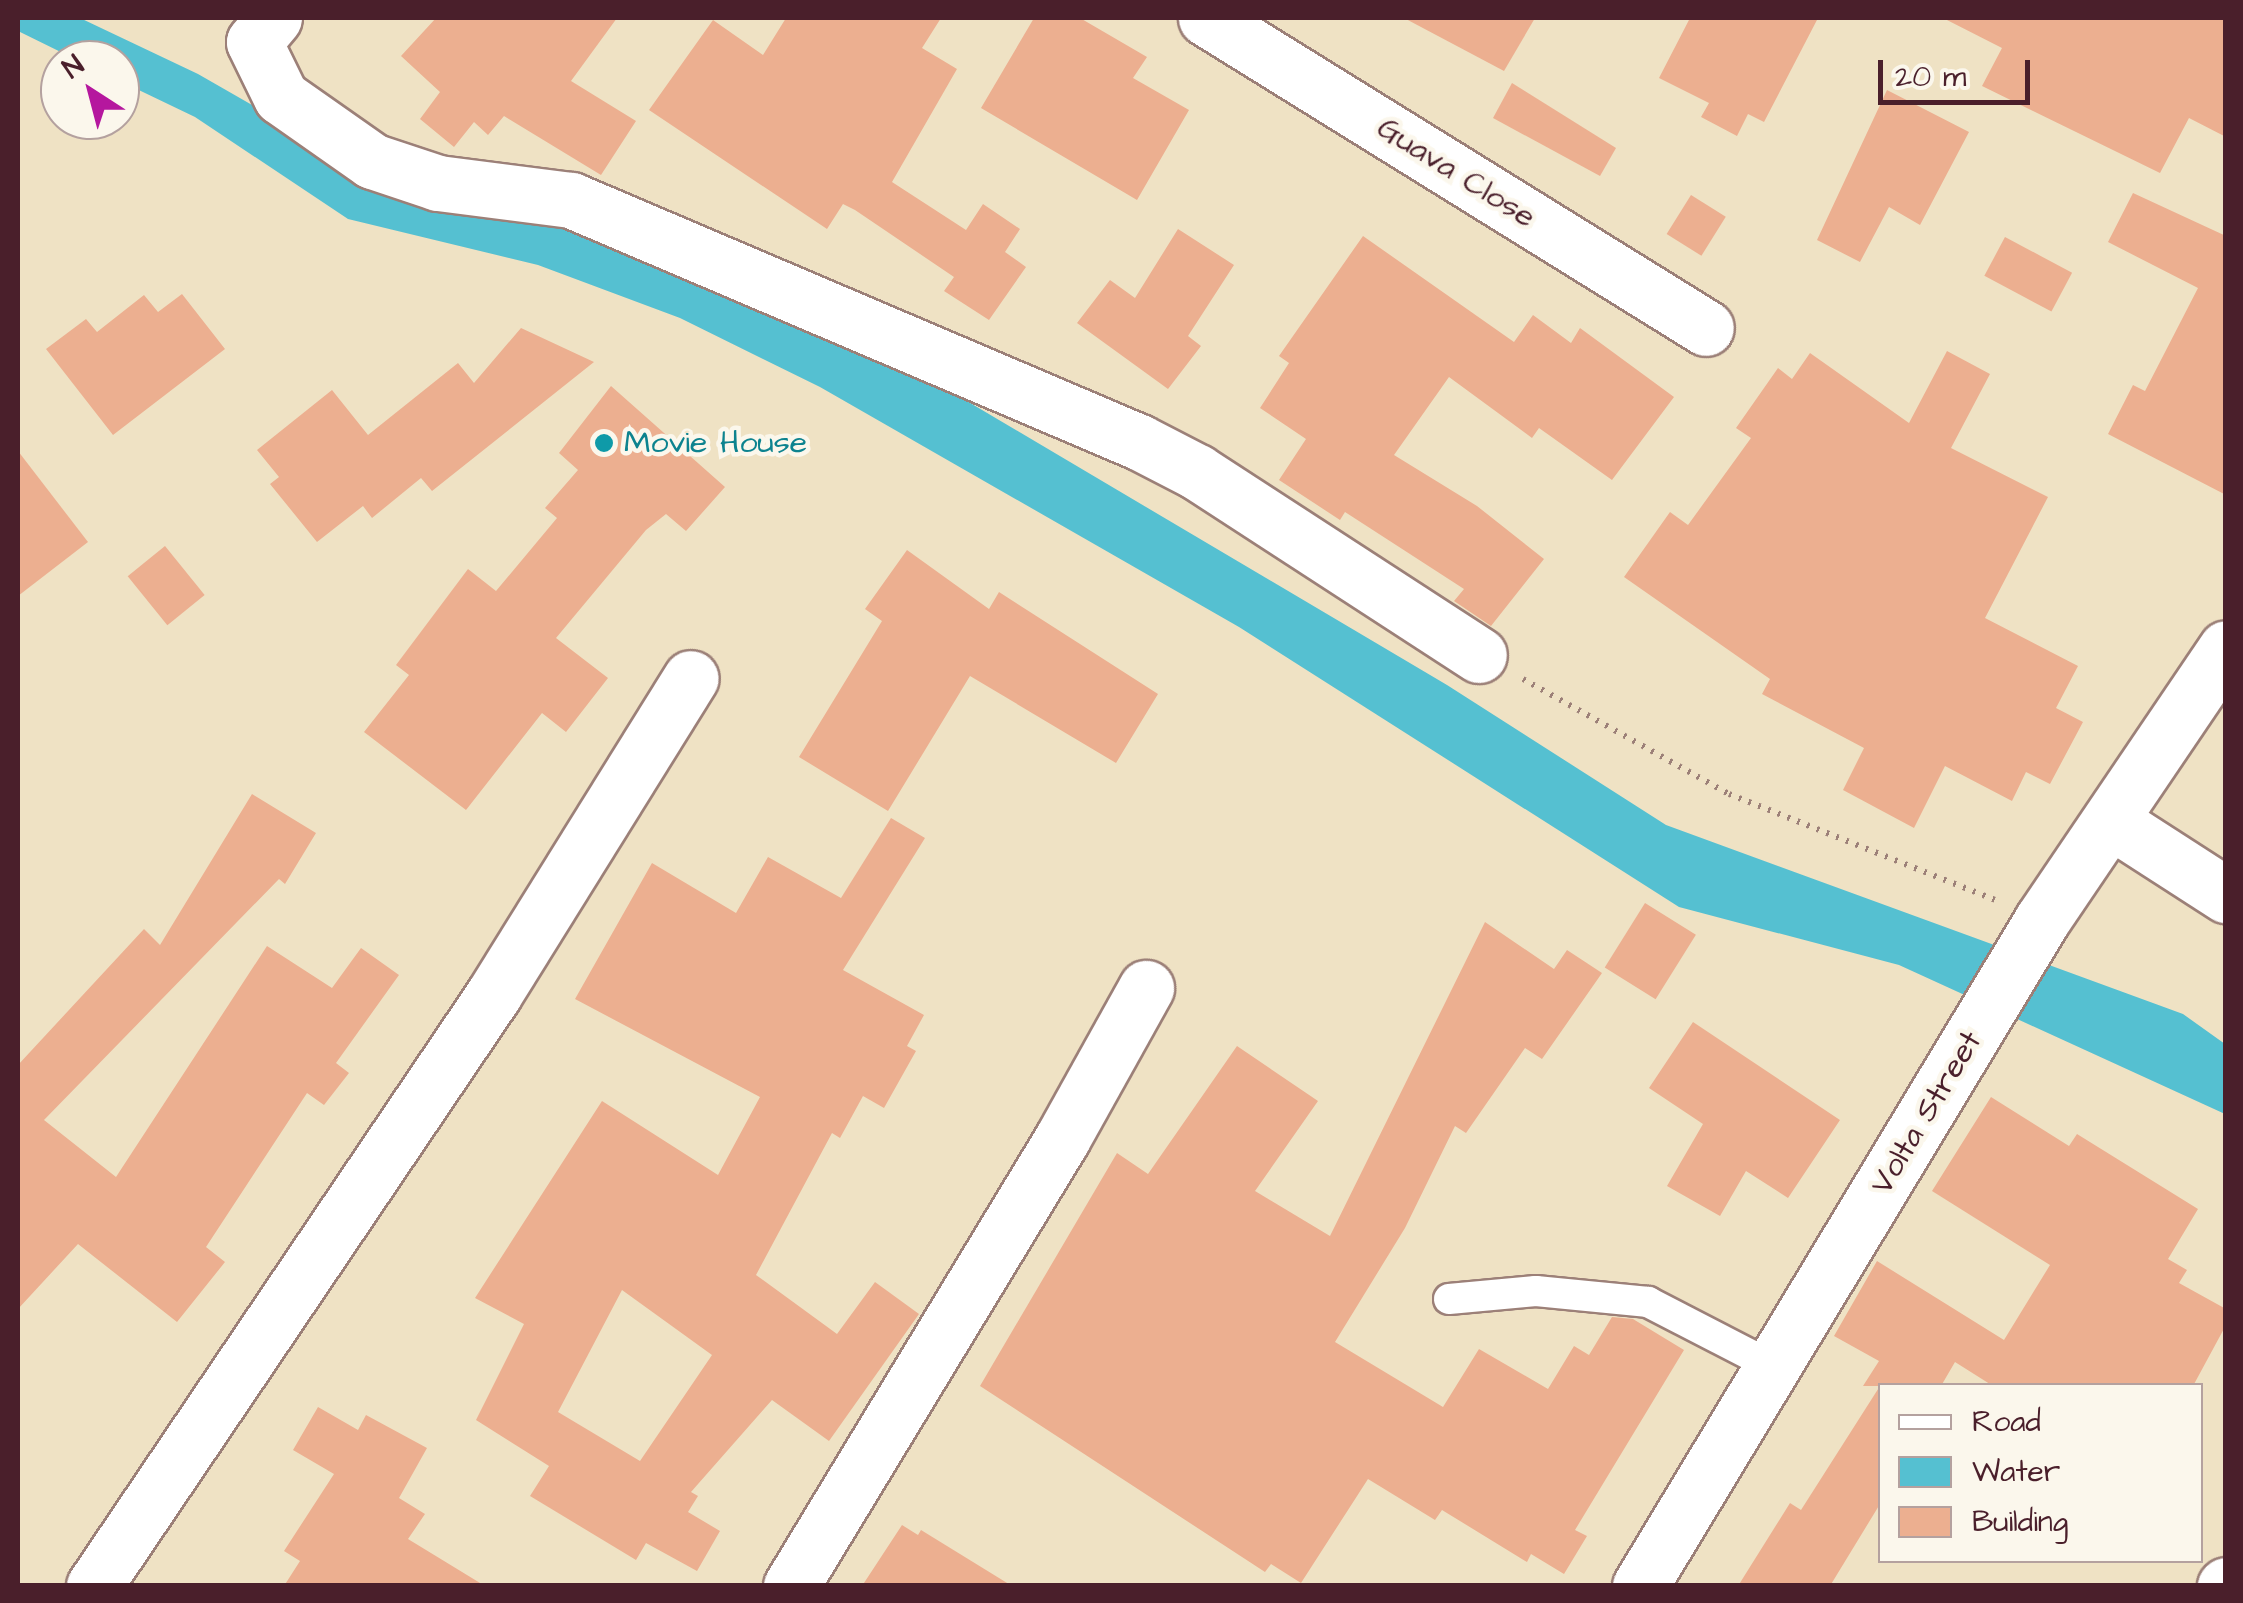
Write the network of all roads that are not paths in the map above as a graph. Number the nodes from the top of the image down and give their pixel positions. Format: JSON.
{"nodes":[{"id":1,"x":274,"y":18,"type":"edge"},
{"id":2,"x":1206,"y":18,"type":"edge"},
{"id":3,"x":1706,"y":328,"type":"dead end"},
{"id":4,"x":2226,"y":648,"type":"edge"},
{"id":5,"x":1479,"y":655,"type":"road end"},
{"id":6,"x":690,"y":678,"type":"dead end"},
{"id":7,"x":2110,"y":821,"type":"junction"},
{"id":8,"x":2226,"y":895,"type":"edge"},
{"id":9,"x":1146,"y":988,"type":"dead end"},
{"id":10,"x":1449,"y":1300,"type":"dead end"},
{"id":11,"x":1774,"y":1367,"type":"junction"},
{"id":12,"x":94,"y":1586,"type":"edge"},
{"id":13,"x":792,"y":1586,"type":"edge"},
{"id":14,"x":1640,"y":1586,"type":"edge"}],
"edges":[{"from":1,"to":5,"type":"street"},
{"from":2,"to":3,"type":"street","name":"Guava Close"},
{"from":4,"to":7,"type":"street","name":"Volta Street"},
{"from":6,"to":12,"type":"street"},
{"from":7,"to":8,"type":"street"},
{"from":7,"to":11,"type":"street","name":"Volta Street"},
{"from":9,"to":13,"type":"street"},
{"from":10,"to":11,"type":"lane"},
{"from":11,"to":14,"type":"street","name":"Volta Street"}]}
